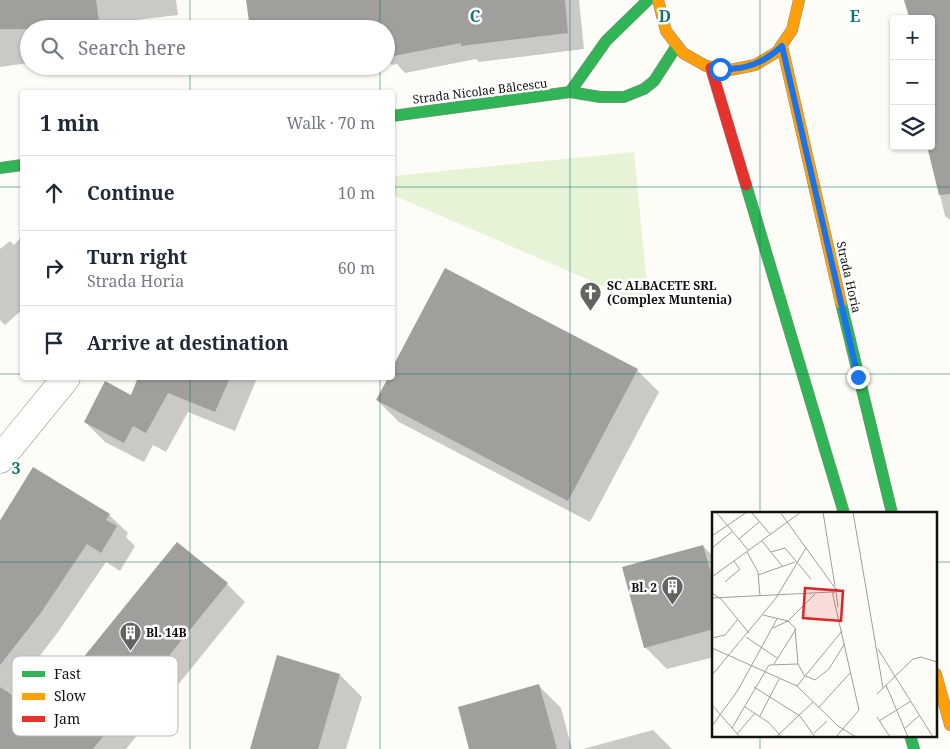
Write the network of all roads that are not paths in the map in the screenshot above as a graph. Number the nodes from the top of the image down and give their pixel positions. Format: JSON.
{"nodes":[{"id":1,"x":648,"y":0,"type":"edge"},
{"id":2,"x":658,"y":0,"type":"edge"},
{"id":3,"x":799,"y":0,"type":"edge"},
{"id":4,"x":782,"y":46,"type":"junction"},
{"id":5,"x":676,"y":47,"type":"junction"},
{"id":6,"x":711,"y":68,"type":"junction"},
{"id":7,"x":570,"y":92,"type":"junction"},
{"id":8,"x":395,"y":116,"type":"edge"},
{"id":9,"x":20,"y":165,"type":"edge"},
{"id":10,"x":0,"y":168,"type":"edge"},
{"id":11,"x":64,"y":380,"type":"edge"},
{"id":12,"x":0,"y":459,"type":"edge"},
{"id":13,"x":844,"y":512,"type":"edge"},
{"id":14,"x":892,"y":512,"type":"edge"},
{"id":15,"x":938,"y":681,"type":"edge"},
{"id":16,"x":950,"y":725,"type":"edge"},
{"id":17,"x":910,"y":736,"type":"edge"},
{"id":18,"x":914,"y":749,"type":"edge"}],
"edges":[{"from":1,"to":7,"type":"street"},
{"from":2,"to":5,"type":"street"},
{"from":3,"to":4,"type":"street"},
{"from":4,"to":6,"type":"street"},
{"from":4,"to":14,"type":"street","name":"Strada Horia"},
{"from":5,"to":6,"type":"street"},
{"from":5,"to":7,"type":"street","name":"Strada Nicolae Bălcescu"},
{"from":6,"to":13,"type":"street"},
{"from":7,"to":8,"type":"street","name":"Strada Nicolae Bălcescu"},
{"from":9,"to":10,"type":"street"},
{"from":11,"to":12,"type":"street"},
{"from":15,"to":16,"type":"street"},
{"from":17,"to":18,"type":"street"}]}
